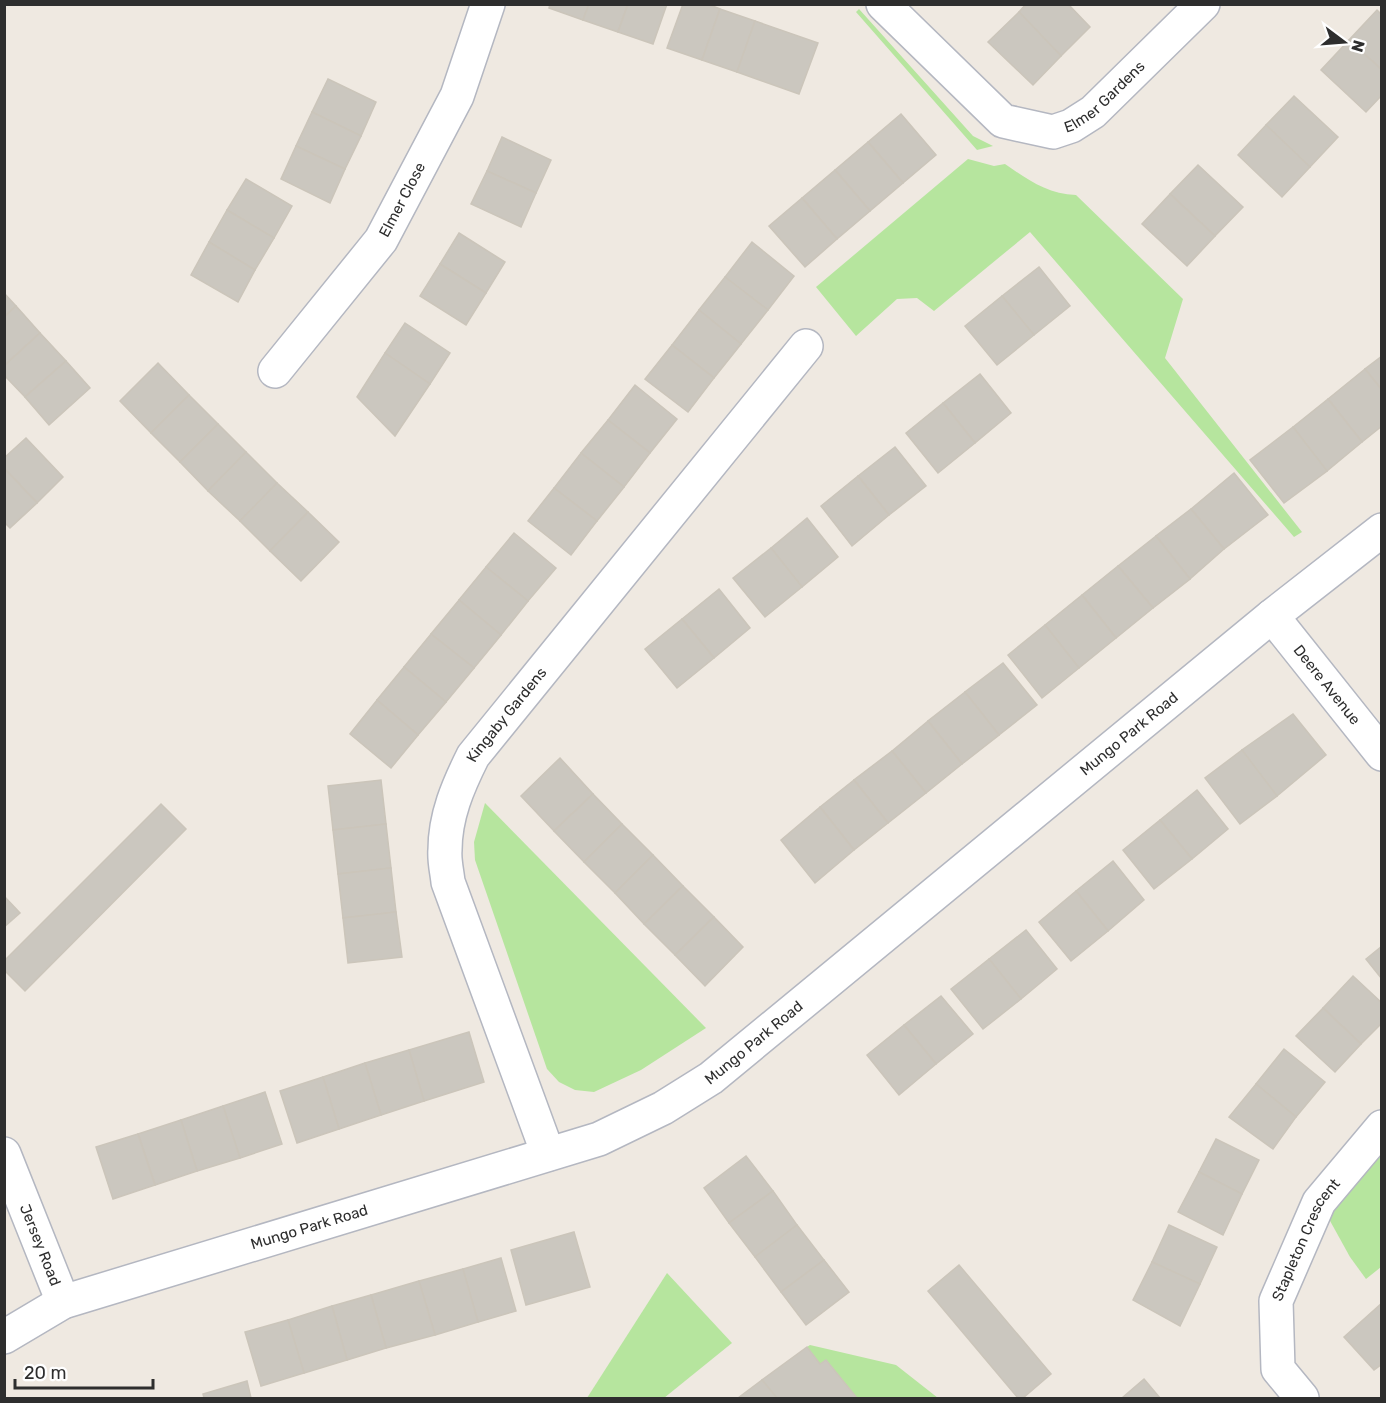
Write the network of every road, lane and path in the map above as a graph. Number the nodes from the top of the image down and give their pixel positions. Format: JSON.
{"nodes":[{"id":1,"x":488,"y":4,"type":"edge"},
{"id":2,"x":883,"y":4,"type":"edge"},
{"id":3,"x":1203,"y":4,"type":"edge"},
{"id":4,"x":806,"y":346,"type":"dead end"},
{"id":5,"x":275,"y":371,"type":"dead end"},
{"id":6,"x":1382,"y":530,"type":"edge"},
{"id":7,"x":1272,"y":616,"type":"junction"},
{"id":8,"x":1382,"y":754,"type":"edge"},
{"id":9,"x":1382,"y":1127,"type":"edge"},
{"id":10,"x":4,"y":1154,"type":"edge"},
{"id":11,"x":548,"y":1154,"type":"junction"},
{"id":12,"x":63,"y":1302,"type":"junction"},
{"id":13,"x":4,"y":1337,"type":"edge"},
{"id":14,"x":1302,"y":1398,"type":"edge"}],
"edges":[{"from":1,"to":5,"type":"street","name":"Elmer Close"},
{"from":2,"to":3,"type":"street","name":"Elmer Gardens"},
{"from":4,"to":11,"type":"street","name":"Kingaby Gardens"},
{"from":6,"to":7,"type":"street","name":"Mungo Park Road"},
{"from":7,"to":8,"type":"street","name":"Deere Avenue"},
{"from":7,"to":11,"type":"street","name":"Mungo Park Road"},
{"from":9,"to":14,"type":"street","name":"Stapleton Crescent"},
{"from":10,"to":12,"type":"street","name":"Jersey Road"},
{"from":11,"to":12,"type":"street","name":"Mungo Park Road"},
{"from":12,"to":13,"type":"street","name":"Mungo Park Road"}]}
